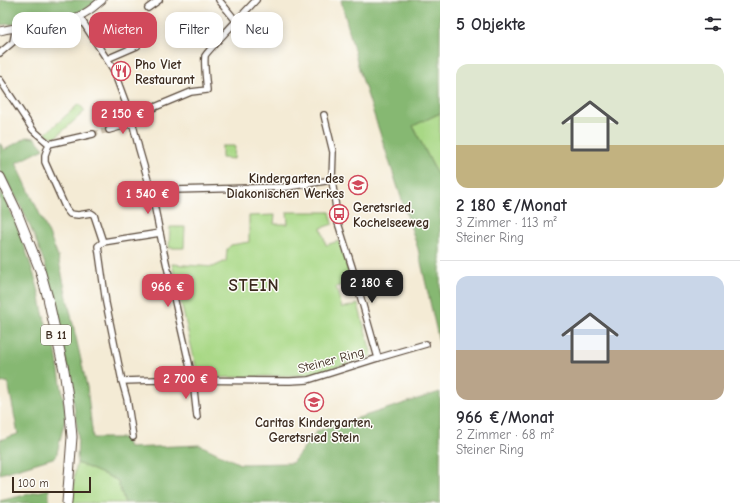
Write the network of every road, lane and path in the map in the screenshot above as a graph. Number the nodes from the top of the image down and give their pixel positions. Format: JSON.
{"nodes":[{"id":1,"x":102,"y":0,"type":"edge"},
{"id":2,"x":159,"y":0,"type":"edge"},
{"id":3,"x":219,"y":0,"type":"edge"},
{"id":4,"x":256,"y":0,"type":"edge"},
{"id":5,"x":148,"y":8,"type":"dead end"},
{"id":6,"x":246,"y":12,"type":"edge"},
{"id":7,"x":81,"y":15,"type":"edge"},
{"id":8,"x":231,"y":15,"type":"edge"},
{"id":9,"x":81,"y":19,"type":"edge"},
{"id":10,"x":12,"y":28,"type":"edge"},
{"id":11,"x":231,"y":28,"type":"edge"},
{"id":12,"x":0,"y":31,"type":"edge"},
{"id":13,"x":12,"y":43,"type":"edge"},
{"id":14,"x":132,"y":48,"type":"edge"},
{"id":15,"x":0,"y":53,"type":"edge"},
{"id":16,"x":107,"y":59,"type":"junction"},
{"id":17,"x":0,"y":80,"type":"edge"},
{"id":18,"x":324,"y":115,"type":"dead end"},
{"id":19,"x":132,"y":120,"type":"junction"},
{"id":20,"x":109,"y":130,"type":"tunnel mouth"},
{"id":21,"x":93,"y":134,"type":"tunnel mouth"},
{"id":22,"x":49,"y":144,"type":"junction"},
{"id":23,"x":0,"y":177,"type":"edge"},
{"id":24,"x":332,"y":180,"type":"junction"},
{"id":25,"x":152,"y":194,"type":"junction"},
{"id":26,"x":160,"y":233,"type":"junction"},
{"id":27,"x":103,"y":242,"type":"junction"},
{"id":28,"x":426,"y":344,"type":"dead end"},
{"id":29,"x":378,"y":358,"type":"junction"},
{"id":30,"x":122,"y":381,"type":"junction"},
{"id":31,"x":193,"y":381,"type":"junction"},
{"id":32,"x":197,"y":418,"type":"dead end"},
{"id":33,"x":133,"y":437,"type":"dead end"},
{"id":34,"x":67,"y":503,"type":"edge"}],
"edges":[{"from":1,"to":7,"type":"street"},
{"from":2,"to":5,"type":"street"},
{"from":3,"to":8,"type":"street"},
{"from":4,"to":6,"type":"street"},
{"from":9,"to":16,"type":"street"},
{"from":10,"to":12,"type":"street"},
{"from":11,"to":19,"type":"street"},
{"from":13,"to":15,"type":"street"},
{"from":14,"to":16,"type":"street"},
{"from":16,"to":19,"type":"street"},
{"from":17,"to":22,"type":"street"},
{"from":18,"to":24,"type":"street","name":"Steiner Ring"},
{"from":19,"to":20,"type":"street"},
{"from":19,"to":25,"type":"street"},
{"from":21,"to":22,"type":"street"},
{"from":22,"to":27,"type":"street"},
{"from":23,"to":34,"type":"main road","number":"B 11"},
{"from":24,"to":25,"type":"street"},
{"from":24,"to":29,"type":"street","name":"Steiner Ring"},
{"from":25,"to":26,"type":"street"},
{"from":26,"to":27,"type":"street"},
{"from":26,"to":31,"type":"street"},
{"from":27,"to":30,"type":"street"},
{"from":28,"to":29,"type":"street","name":"Steiner Ring"},
{"from":29,"to":31,"type":"street","name":"Steiner Ring"},
{"from":30,"to":31,"type":"street","name":"Steiner Ring"},
{"from":30,"to":33,"type":"street"},
{"from":31,"to":32,"type":"street"}]}
